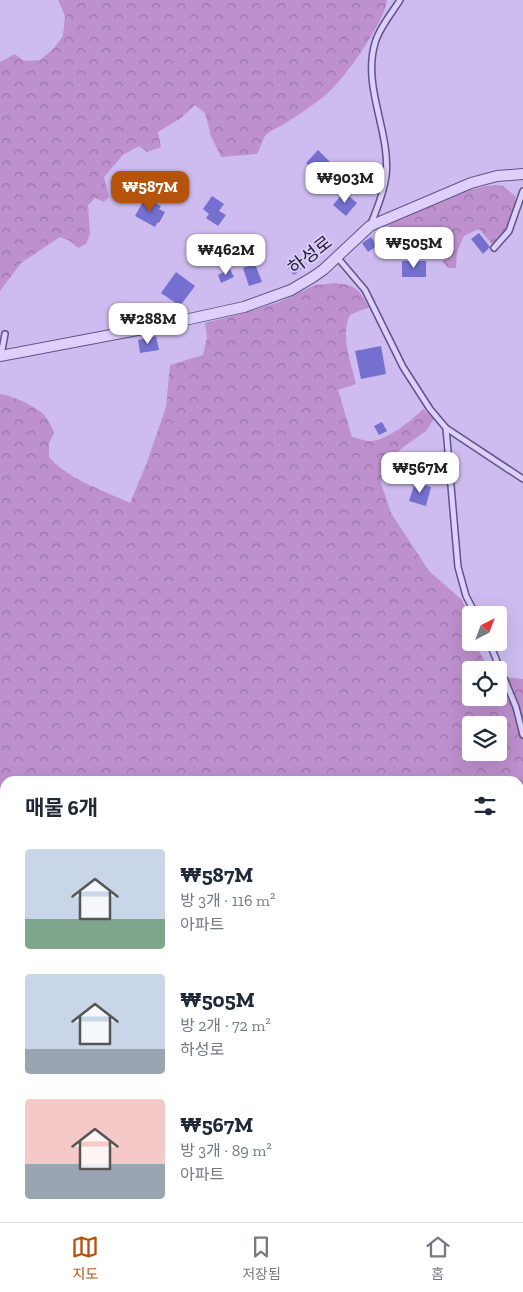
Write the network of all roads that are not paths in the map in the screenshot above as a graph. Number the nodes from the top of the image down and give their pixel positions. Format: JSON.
{"nodes":[{"id":1,"x":400,"y":0,"type":"edge"},
{"id":2,"x":523,"y":174,"type":"edge"},
{"id":3,"x":523,"y":191,"type":"edge"},
{"id":4,"x":370,"y":226,"type":"junction"},
{"id":5,"x":494,"y":248,"type":"dead end"},
{"id":6,"x":337,"y":257,"type":"junction"},
{"id":7,"x":5,"y":334,"type":"dead end"},
{"id":8,"x":0,"y":356,"type":"edge"},
{"id":9,"x":446,"y":428,"type":"junction"},
{"id":10,"x":523,"y":479,"type":"edge"},
{"id":11,"x":471,"y":606,"type":"edge"},
{"id":12,"x":493,"y":651,"type":"edge"},
{"id":13,"x":523,"y":735,"type":"edge"}],
"edges":[{"from":1,"to":4,"type":"lane","name":"하성로"},
{"from":2,"to":4,"type":"street","name":"하성로"},
{"from":3,"to":5,"type":"lane"},
{"from":4,"to":6,"type":"street","name":"하성로"},
{"from":6,"to":8,"type":"street","name":"하성로"},
{"from":6,"to":9,"type":"lane"},
{"from":7,"to":8,"type":"lane"},
{"from":9,"to":10,"type":"lane"},
{"from":9,"to":11,"type":"lane"},
{"from":12,"to":13,"type":"lane"}]}
